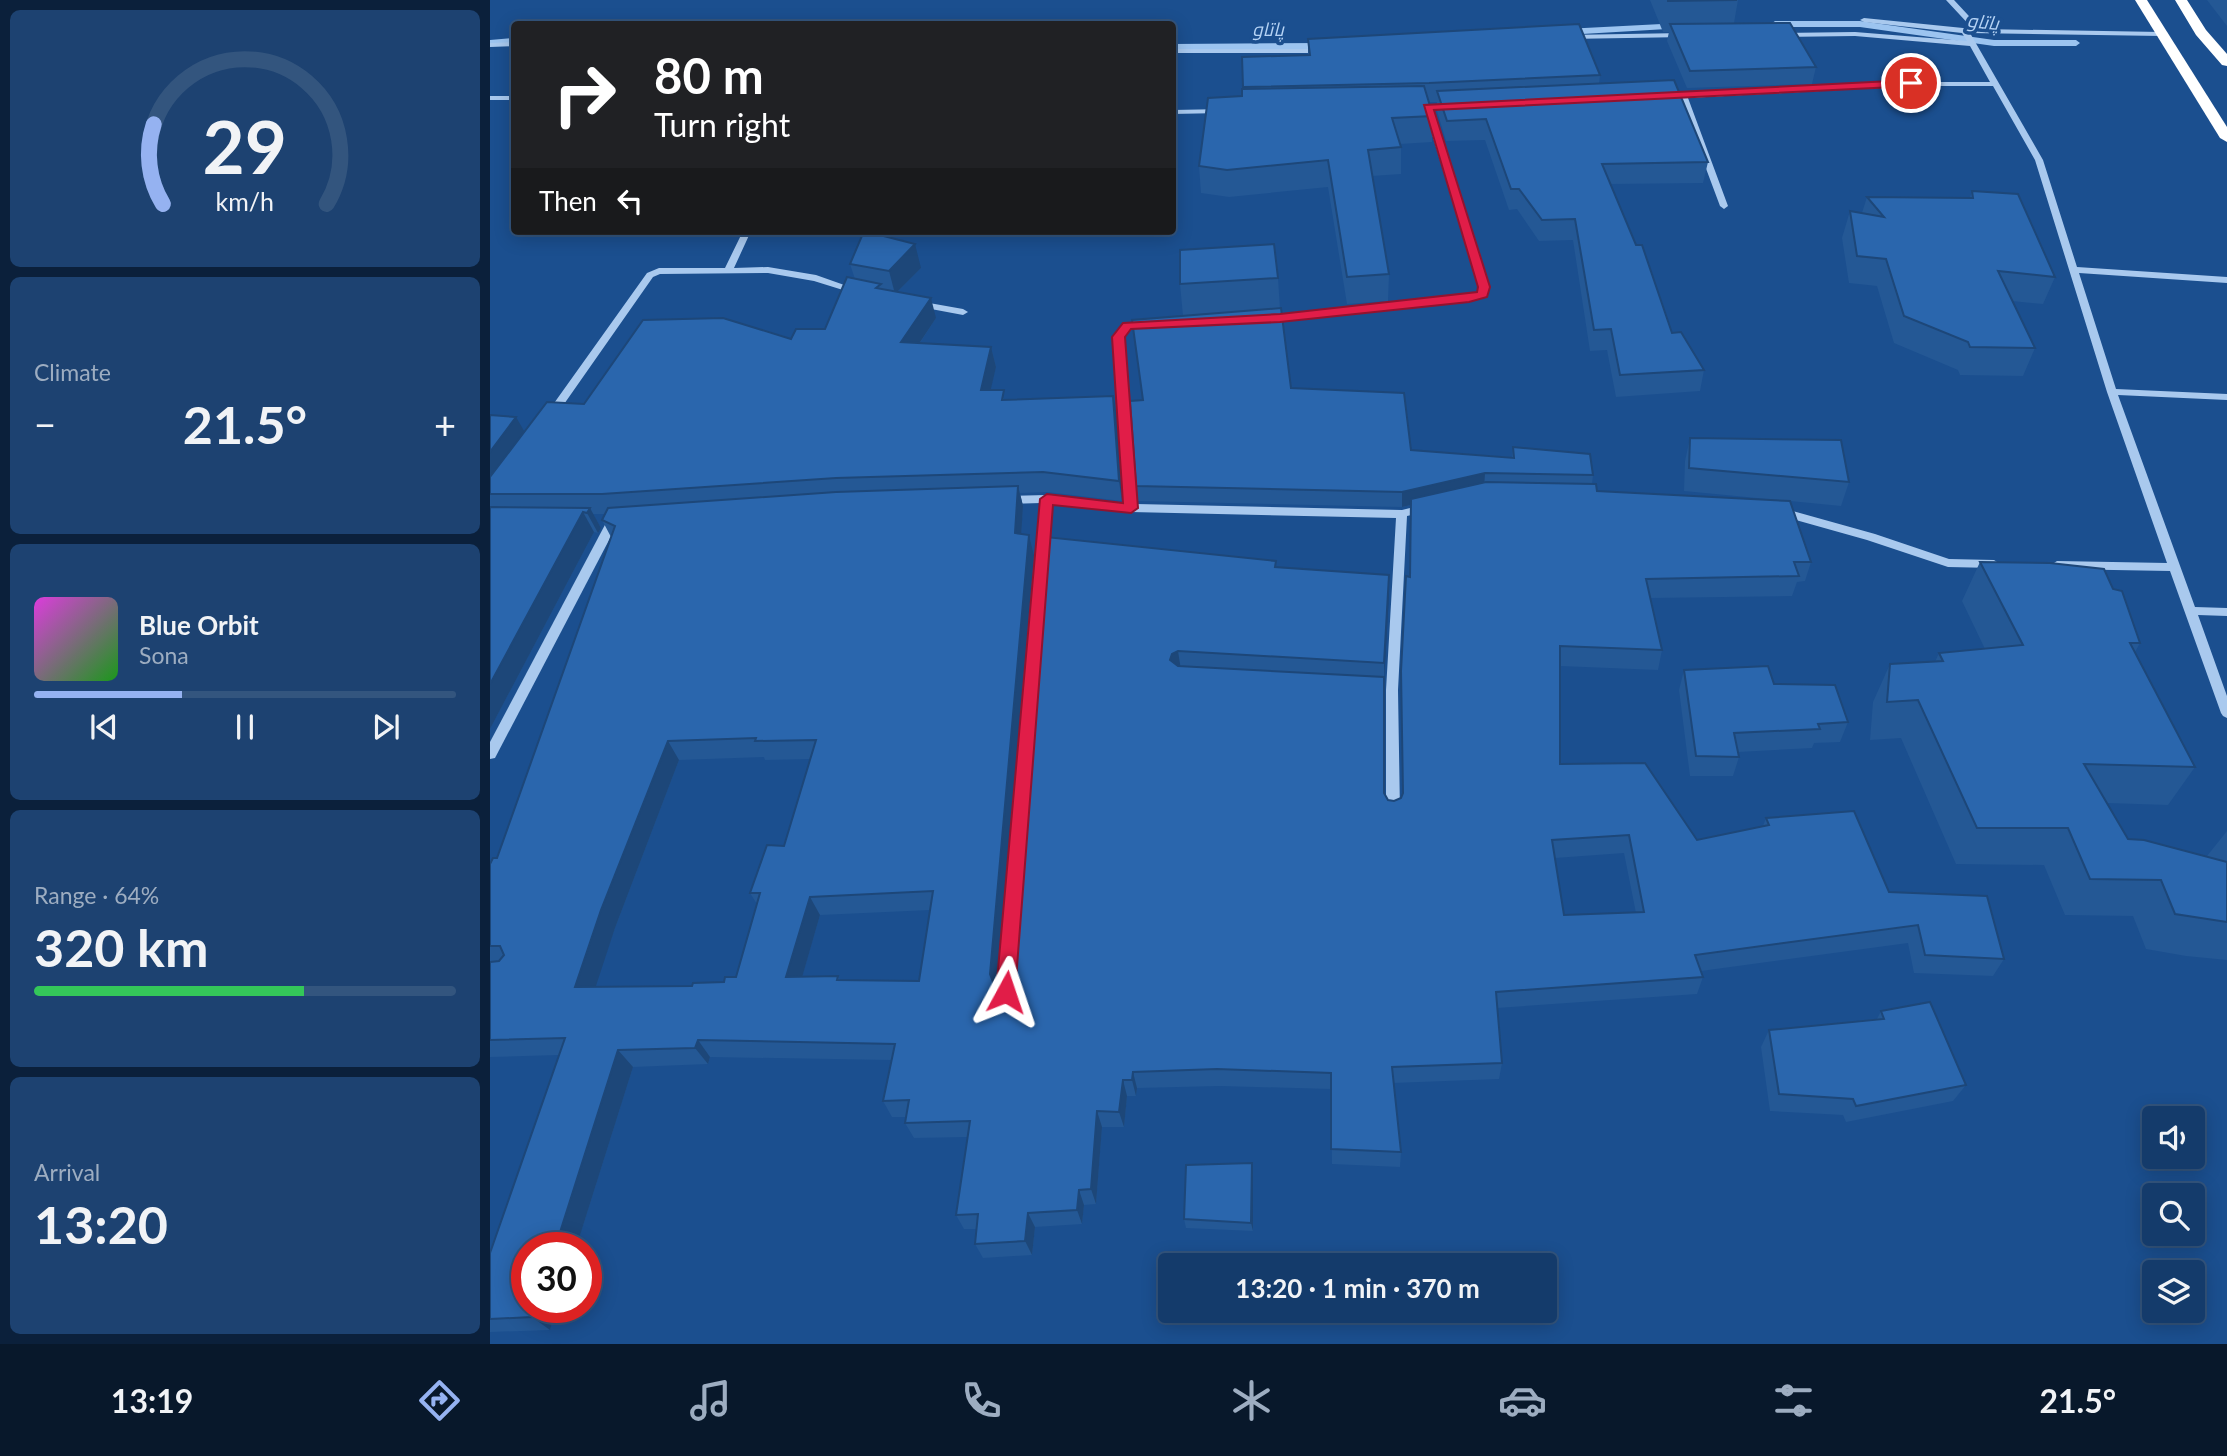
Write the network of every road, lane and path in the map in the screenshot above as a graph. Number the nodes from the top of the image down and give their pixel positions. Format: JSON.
{"nodes":[{"id":1,"x":1950,"y":0,"type":"edge"},
{"id":2,"x":2141,"y":0,"type":"edge"},
{"id":3,"x":2181,"y":0,"type":"edge"},
{"id":4,"x":1864,"y":20,"type":"dead end"},
{"id":5,"x":1979,"y":32,"type":"junction"},
{"id":6,"x":2161,"y":34,"type":"junction"},
{"id":7,"x":1771,"y":35,"type":"edge"},
{"id":8,"x":1687,"y":36,"type":"edge"},
{"id":9,"x":1551,"y":38,"type":"edge"},
{"id":10,"x":1968,"y":38,"type":"junction"},
{"id":11,"x":511,"y":44,"type":"edge"},
{"id":12,"x":490,"y":45,"type":"edge"},
{"id":13,"x":1176,"y":51,"type":"edge"},
{"id":14,"x":1334,"y":51,"type":"edge"},
{"id":15,"x":2226,"y":60,"type":"edge"},
{"id":16,"x":1995,"y":84,"type":"junction"},
{"id":17,"x":1683,"y":96,"type":"junction"},
{"id":18,"x":1657,"y":97,"type":"edge"},
{"id":19,"x":490,"y":98,"type":"edge"},
{"id":20,"x":511,"y":98,"type":"edge"},
{"id":21,"x":1441,"y":106,"type":"edge"},
{"id":22,"x":1415,"y":107,"type":"edge"},
{"id":23,"x":1427,"y":107,"type":"junction"},
{"id":24,"x":1227,"y":110,"type":"edge"},
{"id":25,"x":1176,"y":111,"type":"edge"},
{"id":26,"x":2227,"y":138,"type":"edge"},
{"id":27,"x":1724,"y":206,"type":"dead end"},
{"id":28,"x":745,"y":235,"type":"edge"},
{"id":29,"x":728,"y":270,"type":"junction"},
{"id":30,"x":2076,"y":270,"type":"junction"},
{"id":31,"x":2227,"y":280,"type":"edge"},
{"id":32,"x":870,"y":294,"type":"edge"},
{"id":33,"x":910,"y":302,"type":"edge"},
{"id":34,"x":963,"y":312,"type":"dead end"},
{"id":35,"x":1253,"y":319,"type":"edge"},
{"id":36,"x":1158,"y":322,"type":"edge"},
{"id":37,"x":2112,"y":392,"type":"junction"},
{"id":38,"x":2227,"y":397,"type":"edge"},
{"id":39,"x":542,"y":428,"type":"edge"},
{"id":40,"x":1047,"y":499,"type":"junction"},
{"id":41,"x":993,"y":500,"type":"edge"},
{"id":42,"x":1443,"y":504,"type":"edge"},
{"id":43,"x":1131,"y":508,"type":"junction"},
{"id":44,"x":1775,"y":510,"type":"edge"},
{"id":45,"x":1402,"y":513,"type":"junction"},
{"id":46,"x":627,"y":520,"type":"edge"},
{"id":47,"x":600,"y":521,"type":"edge"},
{"id":48,"x":613,"y":521,"type":"junction"},
{"id":49,"x":2002,"y":564,"type":"edge"},
{"id":50,"x":2042,"y":565,"type":"edge"},
{"id":51,"x":2176,"y":567,"type":"junction"},
{"id":52,"x":2191,"y":611,"type":"junction"},
{"id":53,"x":2227,"y":612,"type":"edge"},
{"id":54,"x":2227,"y":713,"type":"edge"},
{"id":55,"x":490,"y":754,"type":"edge"},
{"id":56,"x":1393,"y":811,"type":"edge"},
{"id":57,"x":1006,"y":992,"type":"edge"}],
"edges":[{"from":1,"to":5,"type":"street"},
{"from":2,"to":6,"type":"highway"},
{"from":3,"to":15,"type":"highway"},
{"from":4,"to":10,"type":"street"},
{"from":5,"to":6,"type":"street"},
{"from":5,"to":10,"type":"street"},
{"from":6,"to":26,"type":"highway"},
{"from":7,"to":10,"type":"street"},
{"from":8,"to":9,"type":"street"},
{"from":10,"to":16,"type":"street"},
{"from":11,"to":12,"type":"street"},
{"from":13,"to":14,"type":"street"},
{"from":16,"to":17,"type":"lane"},
{"from":16,"to":30,"type":"street"},
{"from":17,"to":18,"type":"lane"},
{"from":17,"to":27,"type":"street"},
{"from":19,"to":20,"type":"street"},
{"from":21,"to":23,"type":"lane"},
{"from":22,"to":23,"type":"lane"},
{"from":23,"to":35,"type":"street"},
{"from":24,"to":25,"type":"lane"},
{"from":28,"to":29,"type":"street"},
{"from":29,"to":32,"type":"street"},
{"from":29,"to":39,"type":"street"},
{"from":30,"to":31,"type":"street"},
{"from":30,"to":37,"type":"street"},
{"from":33,"to":34,"type":"street"},
{"from":36,"to":43,"type":"street"},
{"from":37,"to":38,"type":"street"},
{"from":37,"to":51,"type":"street"},
{"from":40,"to":41,"type":"street"},
{"from":40,"to":43,"type":"street"},
{"from":40,"to":57,"type":"street"},
{"from":42,"to":45,"type":"street"},
{"from":43,"to":45,"type":"street"},
{"from":44,"to":49,"type":"street"},
{"from":45,"to":56,"type":"street"},
{"from":46,"to":48,"type":"street"},
{"from":47,"to":48,"type":"street"},
{"from":48,"to":55,"type":"street"},
{"from":50,"to":51,"type":"street"},
{"from":51,"to":52,"type":"street"},
{"from":52,"to":53,"type":"street"},
{"from":52,"to":54,"type":"street"}]}
